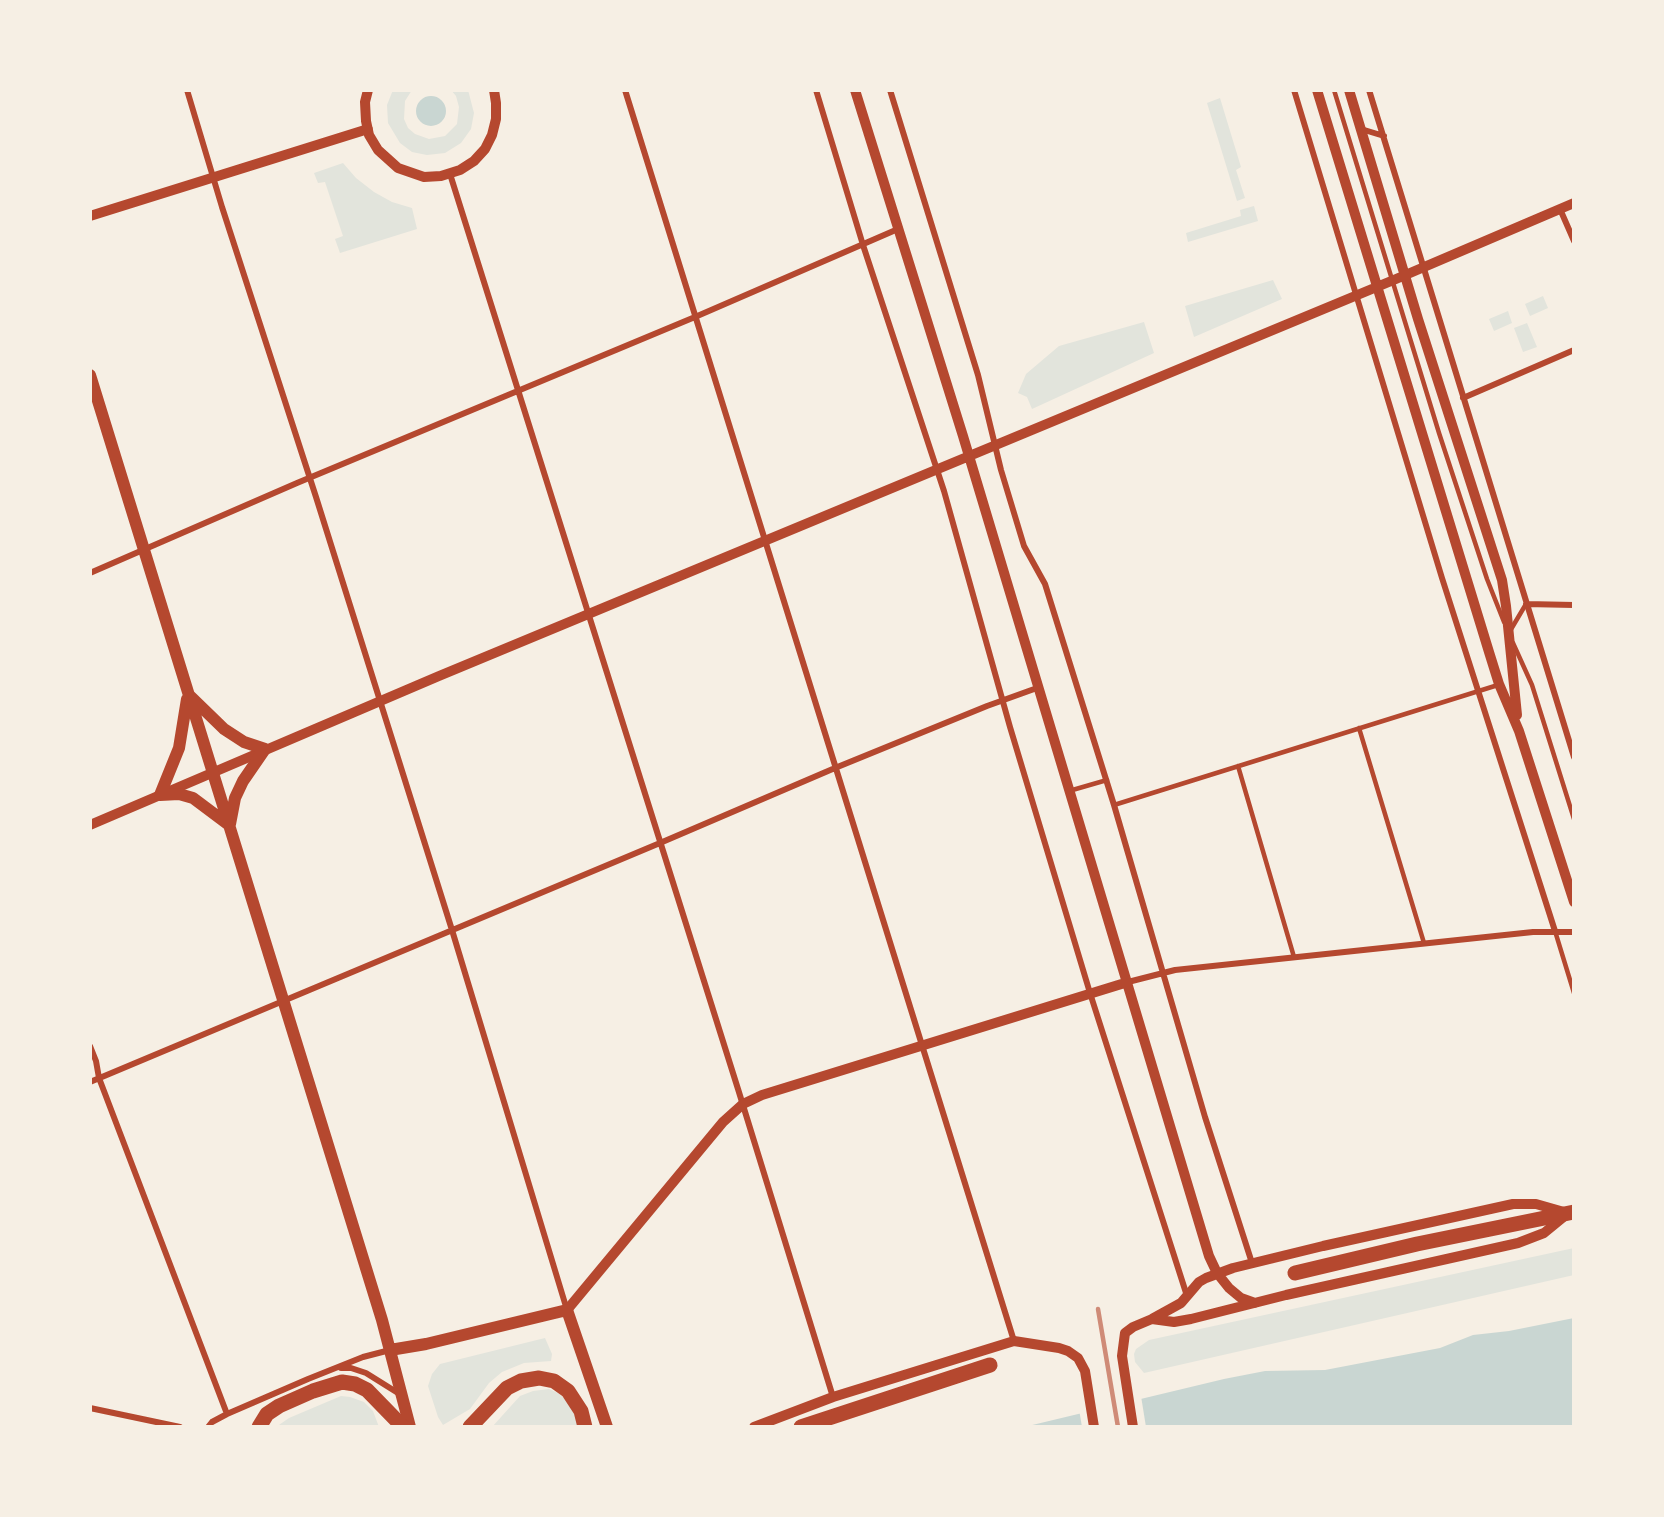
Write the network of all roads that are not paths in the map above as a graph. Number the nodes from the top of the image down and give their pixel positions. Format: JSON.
{"nodes":[{"id":1,"x":187,"y":90,"type":"edge"},
{"id":2,"x":368,"y":90,"type":"edge"},
{"id":3,"x":496,"y":90,"type":"edge"},
{"id":4,"x":625,"y":90,"type":"edge"},
{"id":5,"x":816,"y":90,"type":"edge"},
{"id":6,"x":855,"y":90,"type":"edge"},
{"id":7,"x":890,"y":90,"type":"edge"},
{"id":8,"x":1294,"y":90,"type":"edge"},
{"id":9,"x":1317,"y":90,"type":"edge"},
{"id":10,"x":1334,"y":90,"type":"edge"},
{"id":11,"x":1349,"y":90,"type":"edge"},
{"id":12,"x":1370,"y":90,"type":"edge"},
{"id":13,"x":368,"y":129,"type":"junction"},
{"id":14,"x":1361,"y":129,"type":"junction"},
{"id":15,"x":1384,"y":136,"type":"junction"},
{"id":16,"x":450,"y":174,"type":"junction"},
{"id":17,"x":213,"y":178,"type":"junction"},
{"id":18,"x":1574,"y":203,"type":"edge"},
{"id":19,"x":1560,"y":209,"type":"junction"},
{"id":20,"x":90,"y":216,"type":"edge"},
{"id":21,"x":898,"y":229,"type":"junction"},
{"id":22,"x":1574,"y":241,"type":"edge"},
{"id":23,"x":863,"y":245,"type":"junction"},
{"id":24,"x":1423,"y":267,"type":"junction"},
{"id":25,"x":1404,"y":275,"type":"junction"},
{"id":26,"x":1392,"y":280,"type":"junction"},
{"id":27,"x":1377,"y":286,"type":"junction"},
{"id":28,"x":1356,"y":294,"type":"junction"},
{"id":29,"x":695,"y":318,"type":"junction"},
{"id":30,"x":1574,"y":350,"type":"edge"},
{"id":31,"x":90,"y":375,"type":"edge"},
{"id":32,"x":518,"y":390,"type":"junction"},
{"id":33,"x":92,"y":391,"type":"edge"},
{"id":34,"x":1463,"y":398,"type":"junction"},
{"id":35,"x":996,"y":445,"type":"junction"},
{"id":36,"x":968,"y":456,"type":"junction"},
{"id":37,"x":937,"y":468,"type":"junction"},
{"id":38,"x":310,"y":478,"type":"junction"},
{"id":39,"x":765,"y":541,"type":"junction"},
{"id":40,"x":144,"y":550,"type":"junction"},
{"id":41,"x":91,"y":573,"type":"edge"},
{"id":42,"x":1526,"y":604,"type":"junction"},
{"id":43,"x":1574,"y":605,"type":"edge"},
{"id":44,"x":588,"y":614,"type":"junction"},
{"id":45,"x":1509,"y":633,"type":"junction"},
{"id":46,"x":1499,"y":684,"type":"junction"},
{"id":47,"x":1037,"y":688,"type":"junction"},
{"id":48,"x":1478,"y":691,"type":"junction"},
{"id":49,"x":188,"y":694,"type":"junction"},
{"id":50,"x":1002,"y":700,"type":"junction"},
{"id":51,"x":379,"y":702,"type":"junction"},
{"id":52,"x":1359,"y":728,"type":"junction"},
{"id":53,"x":1519,"y":731,"type":"junction"},
{"id":54,"x":265,"y":749,"type":"junction"},
{"id":55,"x":1574,"y":757,"type":"edge"},
{"id":56,"x":1238,"y":766,"type":"junction"},
{"id":57,"x":835,"y":768,"type":"junction"},
{"id":58,"x":213,"y":772,"type":"junction"},
{"id":59,"x":1107,"y":780,"type":"junction"},
{"id":60,"x":1069,"y":791,"type":"junction"},
{"id":61,"x":160,"y":795,"type":"junction"},
{"id":62,"x":1114,"y":805,"type":"junction"},
{"id":63,"x":1574,"y":819,"type":"edge"},
{"id":64,"x":90,"y":825,"type":"edge"},
{"id":65,"x":229,"y":825,"type":"junction"},
{"id":66,"x":660,"y":843,"type":"junction"},
{"id":67,"x":1574,"y":902,"type":"edge"},
{"id":68,"x":452,"y":930,"type":"junction"},
{"id":69,"x":1555,"y":931,"type":"junction"},
{"id":70,"x":1574,"y":932,"type":"edge"},
{"id":71,"x":1424,"y":943,"type":"junction"},
{"id":72,"x":1294,"y":957,"type":"junction"},
{"id":73,"x":1164,"y":972,"type":"junction"},
{"id":74,"x":1128,"y":982,"type":"junction"},
{"id":75,"x":1090,"y":993,"type":"junction"},
{"id":76,"x":1574,"y":993,"type":"edge"},
{"id":77,"x":284,"y":1001,"type":"junction"},
{"id":78,"x":90,"y":1046,"type":"edge"},
{"id":79,"x":922,"y":1046,"type":"junction"},
{"id":80,"x":99,"y":1078,"type":"junction"},
{"id":81,"x":90,"y":1082,"type":"edge"},
{"id":82,"x":742,"y":1104,"type":"junction"},
{"id":83,"x":1572,"y":1213,"type":"edge"},
{"id":84,"x":1252,"y":1263,"type":"junction"},
{"id":85,"x":1217,"y":1273,"type":"junction"},
{"id":86,"x":1295,"y":1273,"type":"dead end"},
{"id":87,"x":1187,"y":1297,"type":"junction"},
{"id":88,"x":1255,"y":1303,"type":"junction"},
{"id":89,"x":567,"y":1310,"type":"junction"},
{"id":90,"x":1152,"y":1319,"type":"junction"},
{"id":91,"x":1014,"y":1341,"type":"junction"},
{"id":92,"x":390,"y":1350,"type":"junction"},
{"id":93,"x":990,"y":1365,"type":"dead end"},
{"id":94,"x":331,"y":1370,"type":"junction"},
{"id":95,"x":402,"y":1397,"type":"junction"},
{"id":96,"x":833,"y":1397,"type":"junction"},
{"id":97,"x":90,"y":1408,"type":"edge"},
{"id":98,"x":227,"y":1414,"type":"junction"},
{"id":99,"x":180,"y":1427,"type":"edge"},
{"id":100,"x":208,"y":1427,"type":"edge"},
{"id":101,"x":259,"y":1427,"type":"edge"},
{"id":102,"x":403,"y":1427,"type":"edge"},
{"id":103,"x":410,"y":1427,"type":"edge"},
{"id":104,"x":470,"y":1427,"type":"edge"},
{"id":105,"x":585,"y":1427,"type":"edge"},
{"id":106,"x":607,"y":1427,"type":"edge"},
{"id":107,"x":754,"y":1427,"type":"edge"},
{"id":108,"x":801,"y":1427,"type":"edge"},
{"id":109,"x":1094,"y":1427,"type":"edge"},
{"id":110,"x":1133,"y":1427,"type":"edge"}],
"edges":[{"from":1,"to":17,"type":"street"},
{"from":2,"to":13,"type":"street"},
{"from":3,"to":16,"type":"street"},
{"from":4,"to":29,"type":"street"},
{"from":5,"to":23,"type":"street"},
{"from":6,"to":21,"type":"street"},
{"from":7,"to":35,"type":"street"},
{"from":8,"to":28,"type":"street"},
{"from":9,"to":27,"type":"street"},
{"from":10,"to":26,"type":"lane"},
{"from":11,"to":14,"type":"street"},
{"from":12,"to":15,"type":"street"},
{"from":13,"to":16,"type":"street"},
{"from":13,"to":17,"type":"street"},
{"from":14,"to":15,"type":"street"},
{"from":14,"to":25,"type":"street"},
{"from":15,"to":24,"type":"street"},
{"from":16,"to":32,"type":"street"},
{"from":17,"to":20,"type":"street"},
{"from":17,"to":38,"type":"street"},
{"from":18,"to":19,"type":"street"},
{"from":19,"to":22,"type":"street"},
{"from":19,"to":24,"type":"street"},
{"from":21,"to":23,"type":"street"},
{"from":21,"to":36,"type":"street"},
{"from":23,"to":29,"type":"street"},
{"from":23,"to":37,"type":"street"},
{"from":24,"to":25,"type":"street"},
{"from":24,"to":34,"type":"street"},
{"from":25,"to":26,"type":"street"},
{"from":25,"to":45,"type":"street"},
{"from":26,"to":27,"type":"street"},
{"from":26,"to":45,"type":"lane"},
{"from":27,"to":28,"type":"street"},
{"from":27,"to":46,"type":"street"},
{"from":28,"to":35,"type":"street"},
{"from":28,"to":48,"type":"street"},
{"from":29,"to":32,"type":"street"},
{"from":29,"to":39,"type":"street"},
{"from":30,"to":34,"type":"street"},
{"from":31,"to":33,"type":"main road"},
{"from":32,"to":38,"type":"street"},
{"from":32,"to":44,"type":"street"},
{"from":33,"to":40,"type":"main road"},
{"from":34,"to":42,"type":"street"},
{"from":35,"to":36,"type":"street"},
{"from":35,"to":59,"type":"street"},
{"from":36,"to":37,"type":"street"},
{"from":36,"to":47,"type":"street"},
{"from":37,"to":39,"type":"street"},
{"from":37,"to":50,"type":"street"},
{"from":38,"to":40,"type":"street"},
{"from":38,"to":51,"type":"street"},
{"from":39,"to":44,"type":"street"},
{"from":39,"to":57,"type":"street"},
{"from":40,"to":41,"type":"street"},
{"from":40,"to":49,"type":"main road"},
{"from":42,"to":43,"type":"street"},
{"from":42,"to":45,"type":"lane"},
{"from":42,"to":55,"type":"street"},
{"from":44,"to":51,"type":"street"},
{"from":44,"to":66,"type":"street"},
{"from":45,"to":53,"type":"street"},
{"from":45,"to":63,"type":"lane"},
{"from":46,"to":48,"type":"lane"},
{"from":46,"to":53,"type":"street"},
{"from":47,"to":50,"type":"street"},
{"from":47,"to":60,"type":"street"},
{"from":48,"to":52,"type":"lane"},
{"from":48,"to":69,"type":"street"},
{"from":49,"to":54,"type":"main road"},
{"from":49,"to":58,"type":"main road"},
{"from":49,"to":61,"type":"main road"},
{"from":50,"to":57,"type":"street"},
{"from":50,"to":75,"type":"street"},
{"from":51,"to":54,"type":"street"},
{"from":51,"to":68,"type":"street"},
{"from":52,"to":56,"type":"lane"},
{"from":52,"to":71,"type":"lane"},
{"from":53,"to":67,"type":"street"},
{"from":54,"to":58,"type":"street"},
{"from":54,"to":65,"type":"main road"},
{"from":56,"to":62,"type":"lane"},
{"from":56,"to":72,"type":"lane"},
{"from":57,"to":66,"type":"street"},
{"from":57,"to":79,"type":"street"},
{"from":58,"to":61,"type":"street"},
{"from":58,"to":65,"type":"main road"},
{"from":59,"to":60,"type":"lane"},
{"from":59,"to":62,"type":"street"},
{"from":60,"to":74,"type":"street"},
{"from":61,"to":64,"type":"street"},
{"from":61,"to":65,"type":"main road"},
{"from":62,"to":73,"type":"street"},
{"from":65,"to":77,"type":"main road"},
{"from":66,"to":68,"type":"street"},
{"from":66,"to":82,"type":"street"},
{"from":68,"to":77,"type":"street"},
{"from":68,"to":89,"type":"street"},
{"from":69,"to":70,"type":"street"},
{"from":69,"to":71,"type":"street"},
{"from":69,"to":76,"type":"lane"},
{"from":71,"to":72,"type":"street"},
{"from":72,"to":73,"type":"street"},
{"from":73,"to":74,"type":"street"},
{"from":73,"to":84,"type":"street"},
{"from":74,"to":75,"type":"street"},
{"from":74,"to":85,"type":"street"},
{"from":75,"to":79,"type":"street"},
{"from":75,"to":87,"type":"street"},
{"from":77,"to":80,"type":"street"},
{"from":77,"to":92,"type":"main road"},
{"from":78,"to":80,"type":"street"},
{"from":79,"to":82,"type":"street"},
{"from":79,"to":91,"type":"street"},
{"from":80,"to":81,"type":"street"},
{"from":80,"to":98,"type":"street"},
{"from":82,"to":89,"type":"street"},
{"from":82,"to":96,"type":"street"},
{"from":83,"to":84,"type":"street"},
{"from":83,"to":86,"type":"main road"},
{"from":83,"to":88,"type":"street"},
{"from":84,"to":85,"type":"street"},
{"from":85,"to":87,"type":"street"},
{"from":85,"to":88,"type":"street"},
{"from":87,"to":90,"type":"street"},
{"from":88,"to":90,"type":"street"},
{"from":89,"to":92,"type":"main road"},
{"from":89,"to":106,"type":"main road"},
{"from":90,"to":110,"type":"street"},
{"from":91,"to":96,"type":"street"},
{"from":91,"to":109,"type":"street"},
{"from":92,"to":94,"type":"street"},
{"from":92,"to":95,"type":"main road"},
{"from":93,"to":108,"type":"main road"},
{"from":94,"to":95,"type":"street"},
{"from":94,"to":98,"type":"street"},
{"from":95,"to":103,"type":"main road"},
{"from":96,"to":107,"type":"street"},
{"from":97,"to":99,"type":"street"},
{"from":98,"to":100,"type":"street"},
{"from":101,"to":102,"type":"main road"},
{"from":104,"to":105,"type":"main road"}]}
